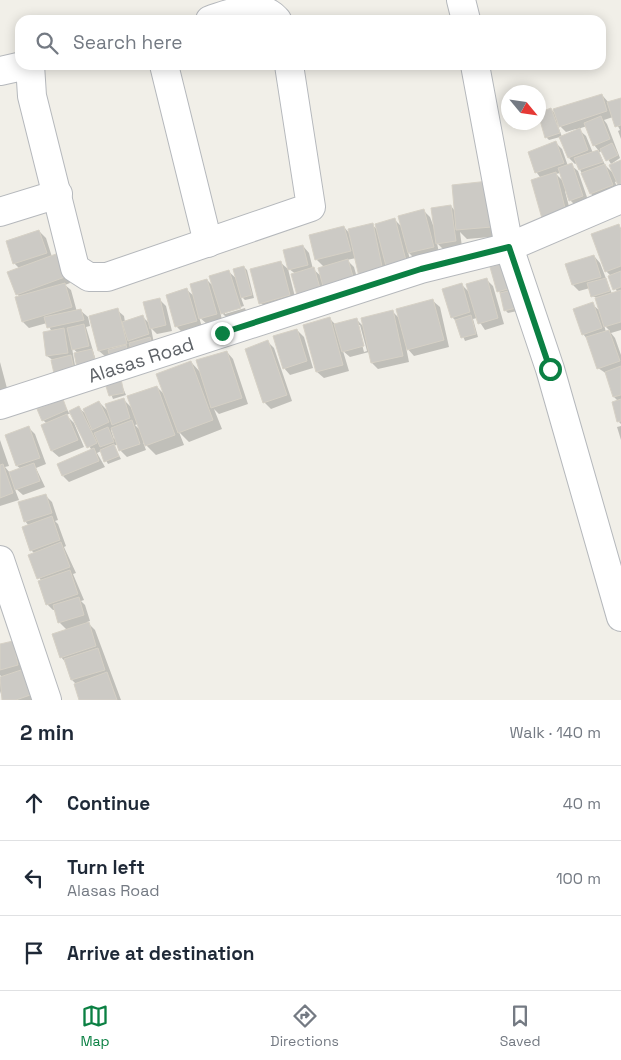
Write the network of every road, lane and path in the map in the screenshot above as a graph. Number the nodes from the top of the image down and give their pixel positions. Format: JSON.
{"nodes":[{"id":1,"x":461,"y":0,"type":"edge"},
{"id":2,"x":275,"y":10,"type":"edge"},
{"id":3,"x":226,"y":15,"type":"edge"},
{"id":4,"x":465,"y":15,"type":"edge"},
{"id":5,"x":15,"y":68,"type":"edge"},
{"id":6,"x":29,"y":70,"type":"edge"},
{"id":7,"x":165,"y":70,"type":"edge"},
{"id":8,"x":290,"y":70,"type":"edge"},
{"id":9,"x":476,"y":70,"type":"edge"},
{"id":10,"x":0,"y":71,"type":"edge"},
{"id":11,"x":58,"y":194,"type":"junction"},
{"id":12,"x":621,"y":198,"type":"edge"},
{"id":13,"x":0,"y":212,"type":"edge"},
{"id":14,"x":208,"y":243,"type":"junction"},
{"id":15,"x":509,"y":247,"type":"junction"},
{"id":16,"x":0,"y":405,"type":"edge"},
{"id":17,"x":0,"y":560,"type":"edge"},
{"id":18,"x":621,"y":617,"type":"edge"},
{"id":19,"x":47,"y":700,"type":"edge"}],
"edges":[{"from":1,"to":4,"type":"street"},
{"from":2,"to":3,"type":"street"},
{"from":5,"to":10,"type":"street"},
{"from":6,"to":11,"type":"street"},
{"from":7,"to":14,"type":"street"},
{"from":8,"to":14,"type":"street"},
{"from":9,"to":15,"type":"street"},
{"from":11,"to":13,"type":"street"},
{"from":11,"to":14,"type":"street"},
{"from":12,"to":15,"type":"street","name":"Alasas Road"},
{"from":15,"to":16,"type":"street","name":"Alasas Road"},
{"from":15,"to":18,"type":"street"},
{"from":17,"to":19,"type":"street"}]}
